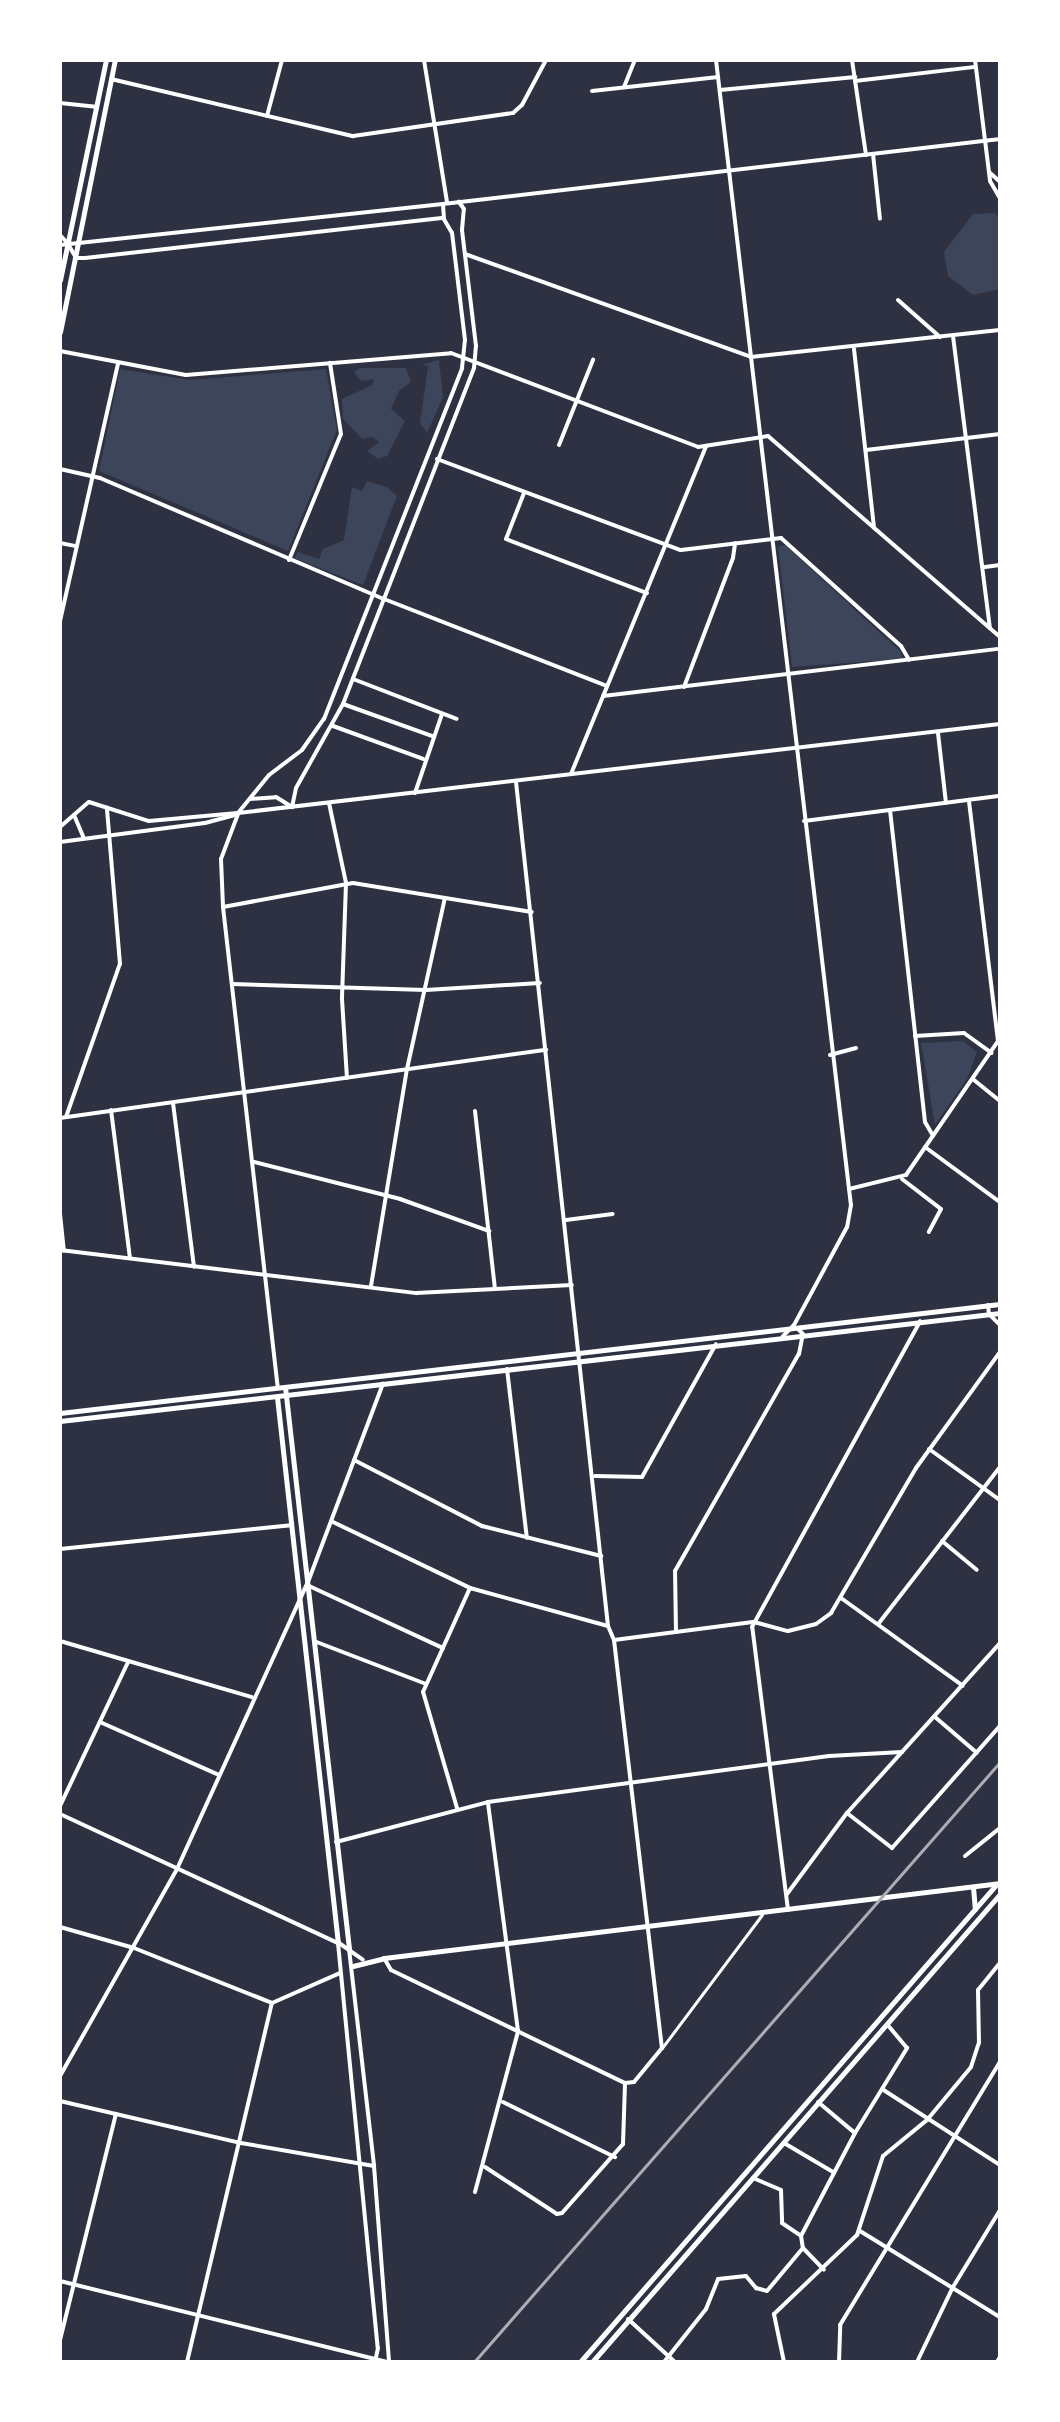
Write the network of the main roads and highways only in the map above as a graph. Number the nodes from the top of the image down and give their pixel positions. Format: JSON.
{"nodes":[{"id":1,"x":106,"y":60,"type":"edge"},
{"id":2,"x":115,"y":60,"type":"edge"},
{"id":3,"x":64,"y":245,"type":"edge"},
{"id":4,"x":60,"y":280,"type":"edge"},
{"id":5,"x":60,"y":332,"type":"edge"},
{"id":6,"x":1000,"y":1304,"type":"edge"},
{"id":7,"x":1000,"y":1313,"type":"edge"},
{"id":8,"x":281,"y":1391,"type":"junction"},
{"id":9,"x":60,"y":1413,"type":"edge"},
{"id":10,"x":60,"y":1422,"type":"edge"},
{"id":11,"x":999,"y":1884,"type":"edge"},
{"id":12,"x":973,"y":1887,"type":"junction"},
{"id":13,"x":1000,"y":1894,"type":"edge"},
{"id":14,"x":975,"y":1910,"type":"junction"},
{"id":15,"x":338,"y":1943,"type":"road end"},
{"id":16,"x":349,"y":1949,"type":"road end"},
{"id":17,"x":353,"y":1966,"type":"road end"},
{"id":18,"x":580,"y":2362,"type":"edge"},
{"id":19,"x":592,"y":2362,"type":"edge"}],
"edges":[{"from":1,"to":3,"type":"main road"},
{"from":2,"to":5,"type":"main road"},
{"from":3,"to":4,"type":"main road"},
{"from":6,"to":8,"type":"main road"},
{"from":7,"to":8,"type":"main road"},
{"from":8,"to":9,"type":"main road"},
{"from":8,"to":10,"type":"main road"},
{"from":8,"to":15,"type":"main road"},
{"from":8,"to":16,"type":"main road"},
{"from":11,"to":12,"type":"main road"},
{"from":11,"to":14,"type":"main road"},
{"from":12,"to":14,"type":"main road"},
{"from":12,"to":17,"type":"main road"},
{"from":13,"to":19,"type":"main road"},
{"from":14,"to":18,"type":"main road"}]}
